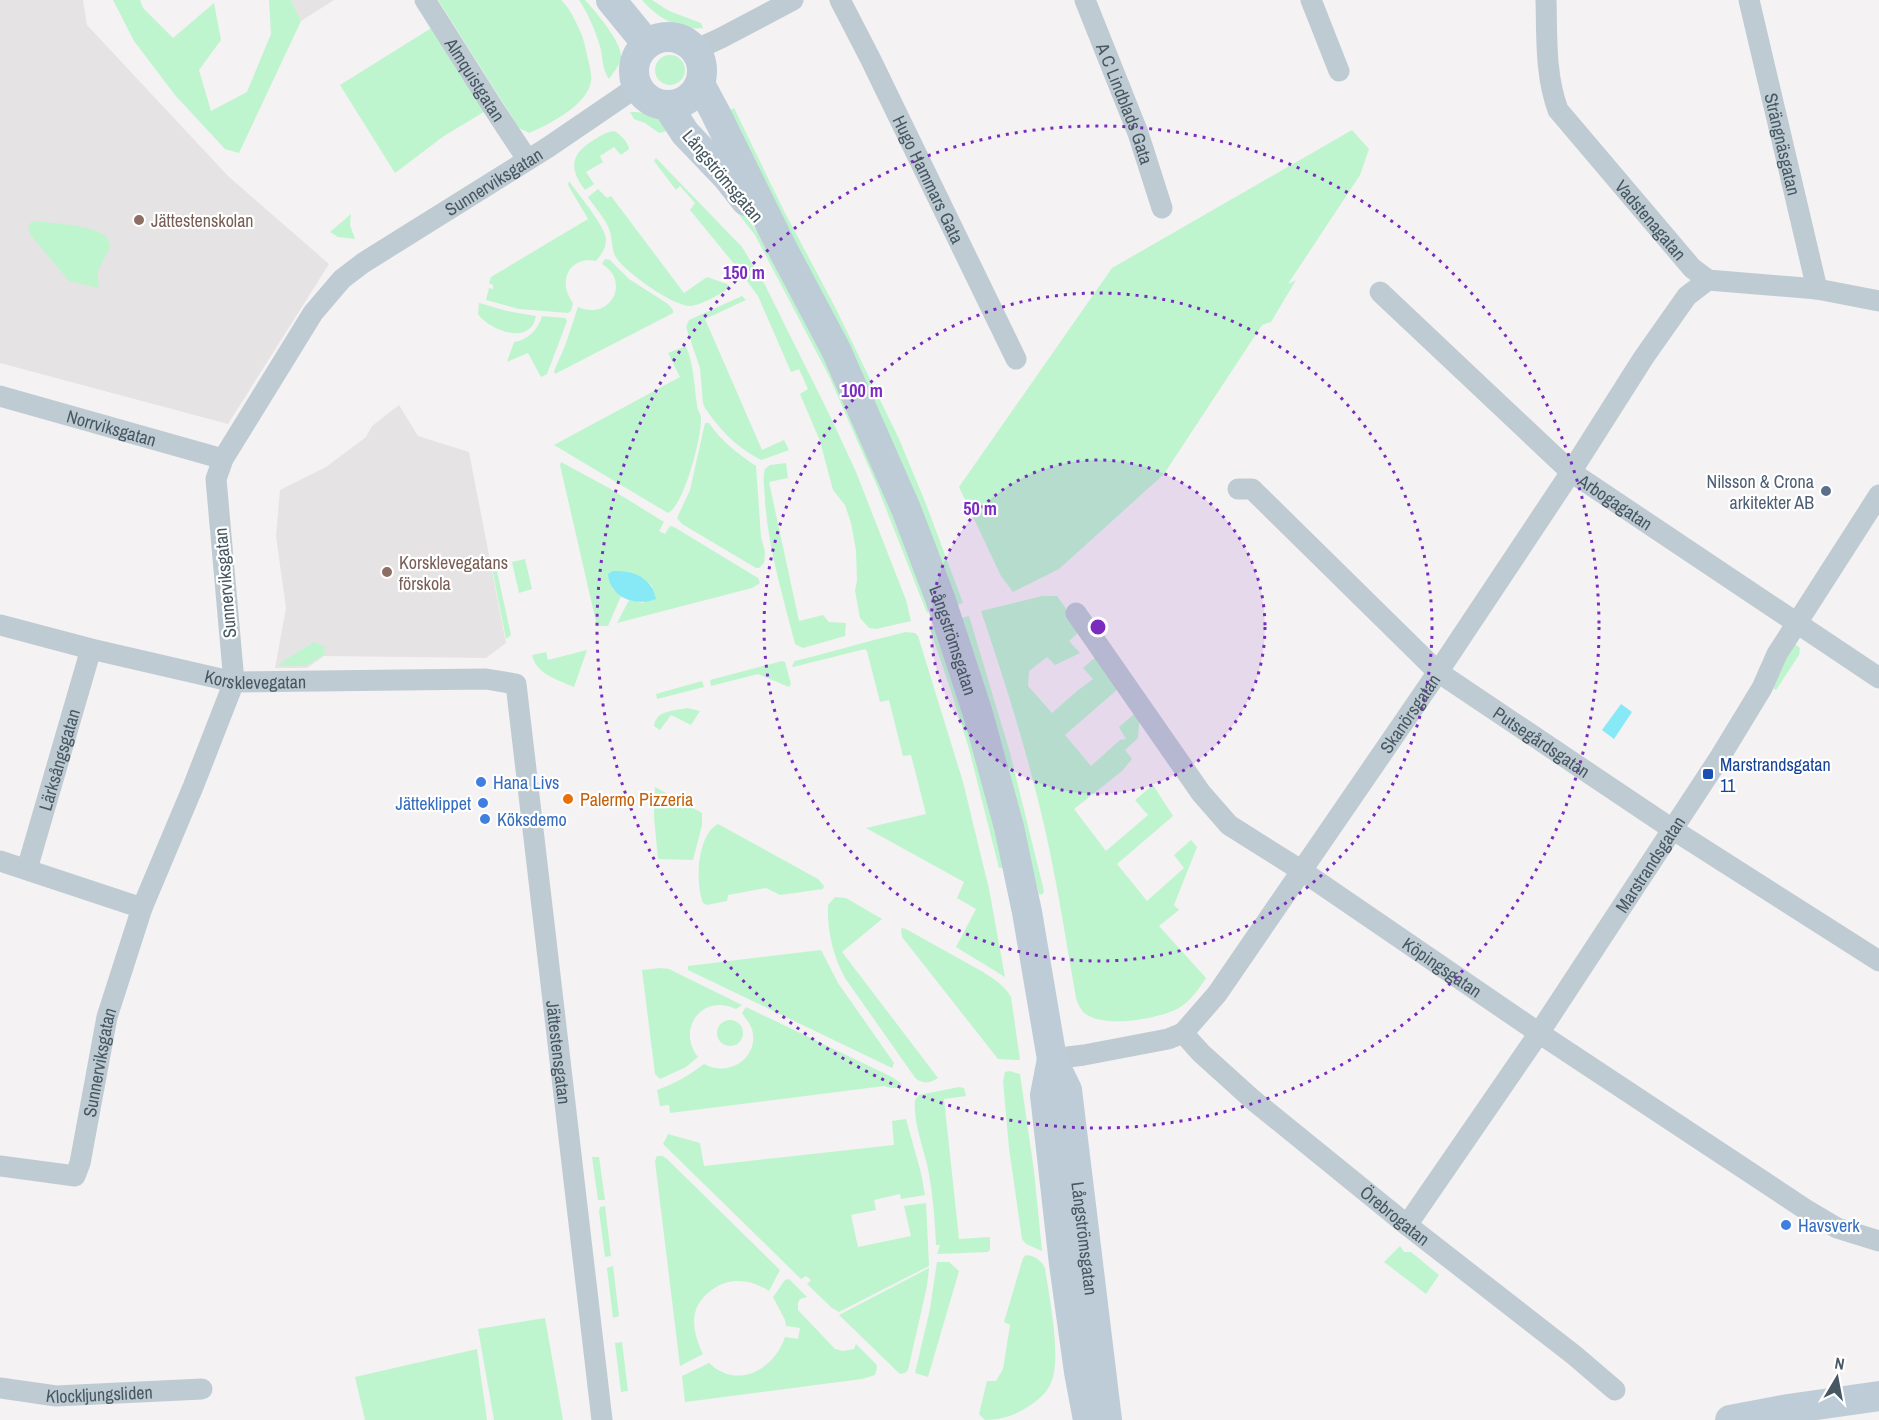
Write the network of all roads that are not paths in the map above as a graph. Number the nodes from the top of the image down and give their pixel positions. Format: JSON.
{"nodes":[{"id":1,"x":425,"y":0,"type":"edge"},
{"id":2,"x":610,"y":0,"type":"edge"},
{"id":3,"x":793,"y":0,"type":"edge"},
{"id":4,"x":840,"y":0,"type":"edge"},
{"id":5,"x":1085,"y":0,"type":"edge"},
{"id":6,"x":1311,"y":0,"type":"edge"},
{"id":7,"x":1546,"y":0,"type":"edge"},
{"id":8,"x":1749,"y":0,"type":"edge"},
{"id":9,"x":647,"y":44,"type":"junction"},
{"id":10,"x":695,"y":50,"type":"junction"},
{"id":11,"x":1340,"y":71,"type":"dead end"},
{"id":12,"x":700,"y":84,"type":"junction"},
{"id":13,"x":638,"y":86,"type":"junction"},
{"id":14,"x":667,"y":105,"type":"junction"},
{"id":15,"x":527,"y":159,"type":"junction"},
{"id":16,"x":1162,"y":208,"type":"dead end"},
{"id":17,"x":781,"y":246,"type":"junction"},
{"id":18,"x":1708,"y":279,"type":"junction"},
{"id":19,"x":1817,"y":289,"type":"junction"},
{"id":20,"x":1380,"y":292,"type":"dead end"},
{"id":21,"x":1879,"y":301,"type":"edge"},
{"id":22,"x":1016,"y":359,"type":"dead end"},
{"id":23,"x":0,"y":396,"type":"edge"},
{"id":24,"x":223,"y":459,"type":"junction"},
{"id":25,"x":1571,"y":472,"type":"junction"},
{"id":26,"x":1238,"y":489,"type":"dead end"},
{"id":27,"x":1879,"y":495,"type":"edge"},
{"id":28,"x":1076,"y":613,"type":"dead end"},
{"id":29,"x":1797,"y":624,"type":"junction"},
{"id":30,"x":0,"y":625,"type":"edge"},
{"id":31,"x":91,"y":649,"type":"junction"},
{"id":32,"x":1438,"y":672,"type":"junction"},
{"id":33,"x":1879,"y":678,"type":"edge"},
{"id":34,"x":234,"y":682,"type":"junction"},
{"id":35,"x":516,"y":684,"type":"joint"},
{"id":36,"x":1672,"y":829,"type":"junction"},
{"id":37,"x":0,"y":861,"type":"edge"},
{"id":38,"x":27,"y":869,"type":"junction"},
{"id":39,"x":1302,"y":871,"type":"junction"},
{"id":40,"x":141,"y":908,"type":"junction"},
{"id":41,"x":1879,"y":961,"type":"edge"},
{"id":42,"x":1183,"y":1033,"type":"junction"},
{"id":43,"x":1539,"y":1033,"type":"junction"},
{"id":44,"x":1052,"y":1059,"type":"junction"},
{"id":45,"x":0,"y":1166,"type":"edge"},
{"id":46,"x":1407,"y":1225,"type":"junction"},
{"id":47,"x":1879,"y":1241,"type":"edge"},
{"id":48,"x":0,"y":1388,"type":"edge"},
{"id":49,"x":202,"y":1389,"type":"dead end"},
{"id":50,"x":1616,"y":1390,"type":"dead end"},
{"id":51,"x":1879,"y":1396,"type":"edge"},
{"id":52,"x":1100,"y":1419,"type":"edge"},
{"id":53,"x":602,"y":1420,"type":"edge"},
{"id":54,"x":1730,"y":1420,"type":"edge"}],
"edges":[{"from":1,"to":15,"type":"street","name":"Almquistgatan"},
{"from":2,"to":9,"type":"street"},
{"from":3,"to":10,"type":"street"},
{"from":4,"to":22,"type":"street","name":"Hugo Hammars Gata"},
{"from":5,"to":16,"type":"street","name":"A C Lindblads Gata"},
{"from":6,"to":11,"type":"street"},
{"from":7,"to":18,"type":"street","name":"Vadstenagatan"},
{"from":8,"to":19,"type":"street","name":"Strängnäsgatan"},
{"from":9,"to":10,"type":"street"},
{"from":9,"to":13,"type":"street"},
{"from":10,"to":12,"type":"street","name":"Långströmsgatan"},
{"from":12,"to":14,"type":"street","name":"Långströmsgatan"},
{"from":12,"to":17,"type":"street","name":"Långströmsgatan"},
{"from":13,"to":14,"type":"street","name":"Långströmsgatan"},
{"from":13,"to":15,"type":"street","name":"Sunnerviksgatan"},
{"from":14,"to":17,"type":"street","name":"Långströmsgatan"},
{"from":15,"to":24,"type":"street","name":"Sunnerviksgatan"},
{"from":17,"to":44,"type":"street","name":"Långströmsgatan"},
{"from":18,"to":19,"type":"street"},
{"from":18,"to":25,"type":"street","name":"Skanörsgatan"},
{"from":19,"to":21,"type":"street"},
{"from":20,"to":25,"type":"street","name":"Arbogagatan"},
{"from":23,"to":24,"type":"street","name":"Norrviksgatan"},
{"from":24,"to":34,"type":"street","name":"Sunnerviksgatan"},
{"from":25,"to":29,"type":"street","name":"Arbogagatan"},
{"from":25,"to":32,"type":"street","name":"Skanörsgatan"},
{"from":26,"to":32,"type":"street","name":"Putsegårdsgatan"},
{"from":27,"to":29,"type":"street","name":"Marstrandsgatan"},
{"from":28,"to":39,"type":"street","name":"Köpingsgatan"},
{"from":29,"to":33,"type":"street","name":"Arbogagatan"},
{"from":29,"to":36,"type":"street","name":"Marstrandsgatan"},
{"from":30,"to":31,"type":"street","name":"Korsklevegatan"},
{"from":31,"to":34,"type":"street","name":"Korsklevegatan"},
{"from":31,"to":38,"type":"street","name":"Lärksångsgatan"},
{"from":32,"to":36,"type":"street","name":"Putsegårdsgatan"},
{"from":32,"to":39,"type":"street","name":"Skanörsgatan"},
{"from":34,"to":35,"type":"street","name":"Korsklevegatan"},
{"from":34,"to":40,"type":"street","name":"Sunnerviksgatan"},
{"from":35,"to":53,"type":"street","name":"Jättestensgatan"},
{"from":36,"to":41,"type":"street","name":"Putsegårdsgatan"},
{"from":36,"to":43,"type":"street","name":"Marstrandsgatan"},
{"from":37,"to":38,"type":"street"},
{"from":38,"to":40,"type":"street"},
{"from":39,"to":42,"type":"street","name":"Skanörsgatan"},
{"from":39,"to":43,"type":"street","name":"Köpingsgatan"},
{"from":40,"to":45,"type":"street","name":"Sunnerviksgatan"},
{"from":42,"to":44,"type":"street"},
{"from":42,"to":46,"type":"street","name":"Örebrogatan"},
{"from":43,"to":46,"type":"street","name":"Marstrandsgatan"},
{"from":43,"to":47,"type":"street","name":"Köpingsgatan"},
{"from":44,"to":52,"type":"street","name":"Långströmsgatan"},
{"from":46,"to":50,"type":"street","name":"Örebrogatan"},
{"from":48,"to":49,"type":"street","name":"Klockljungsliden"},
{"from":51,"to":54,"type":"street"}]}
